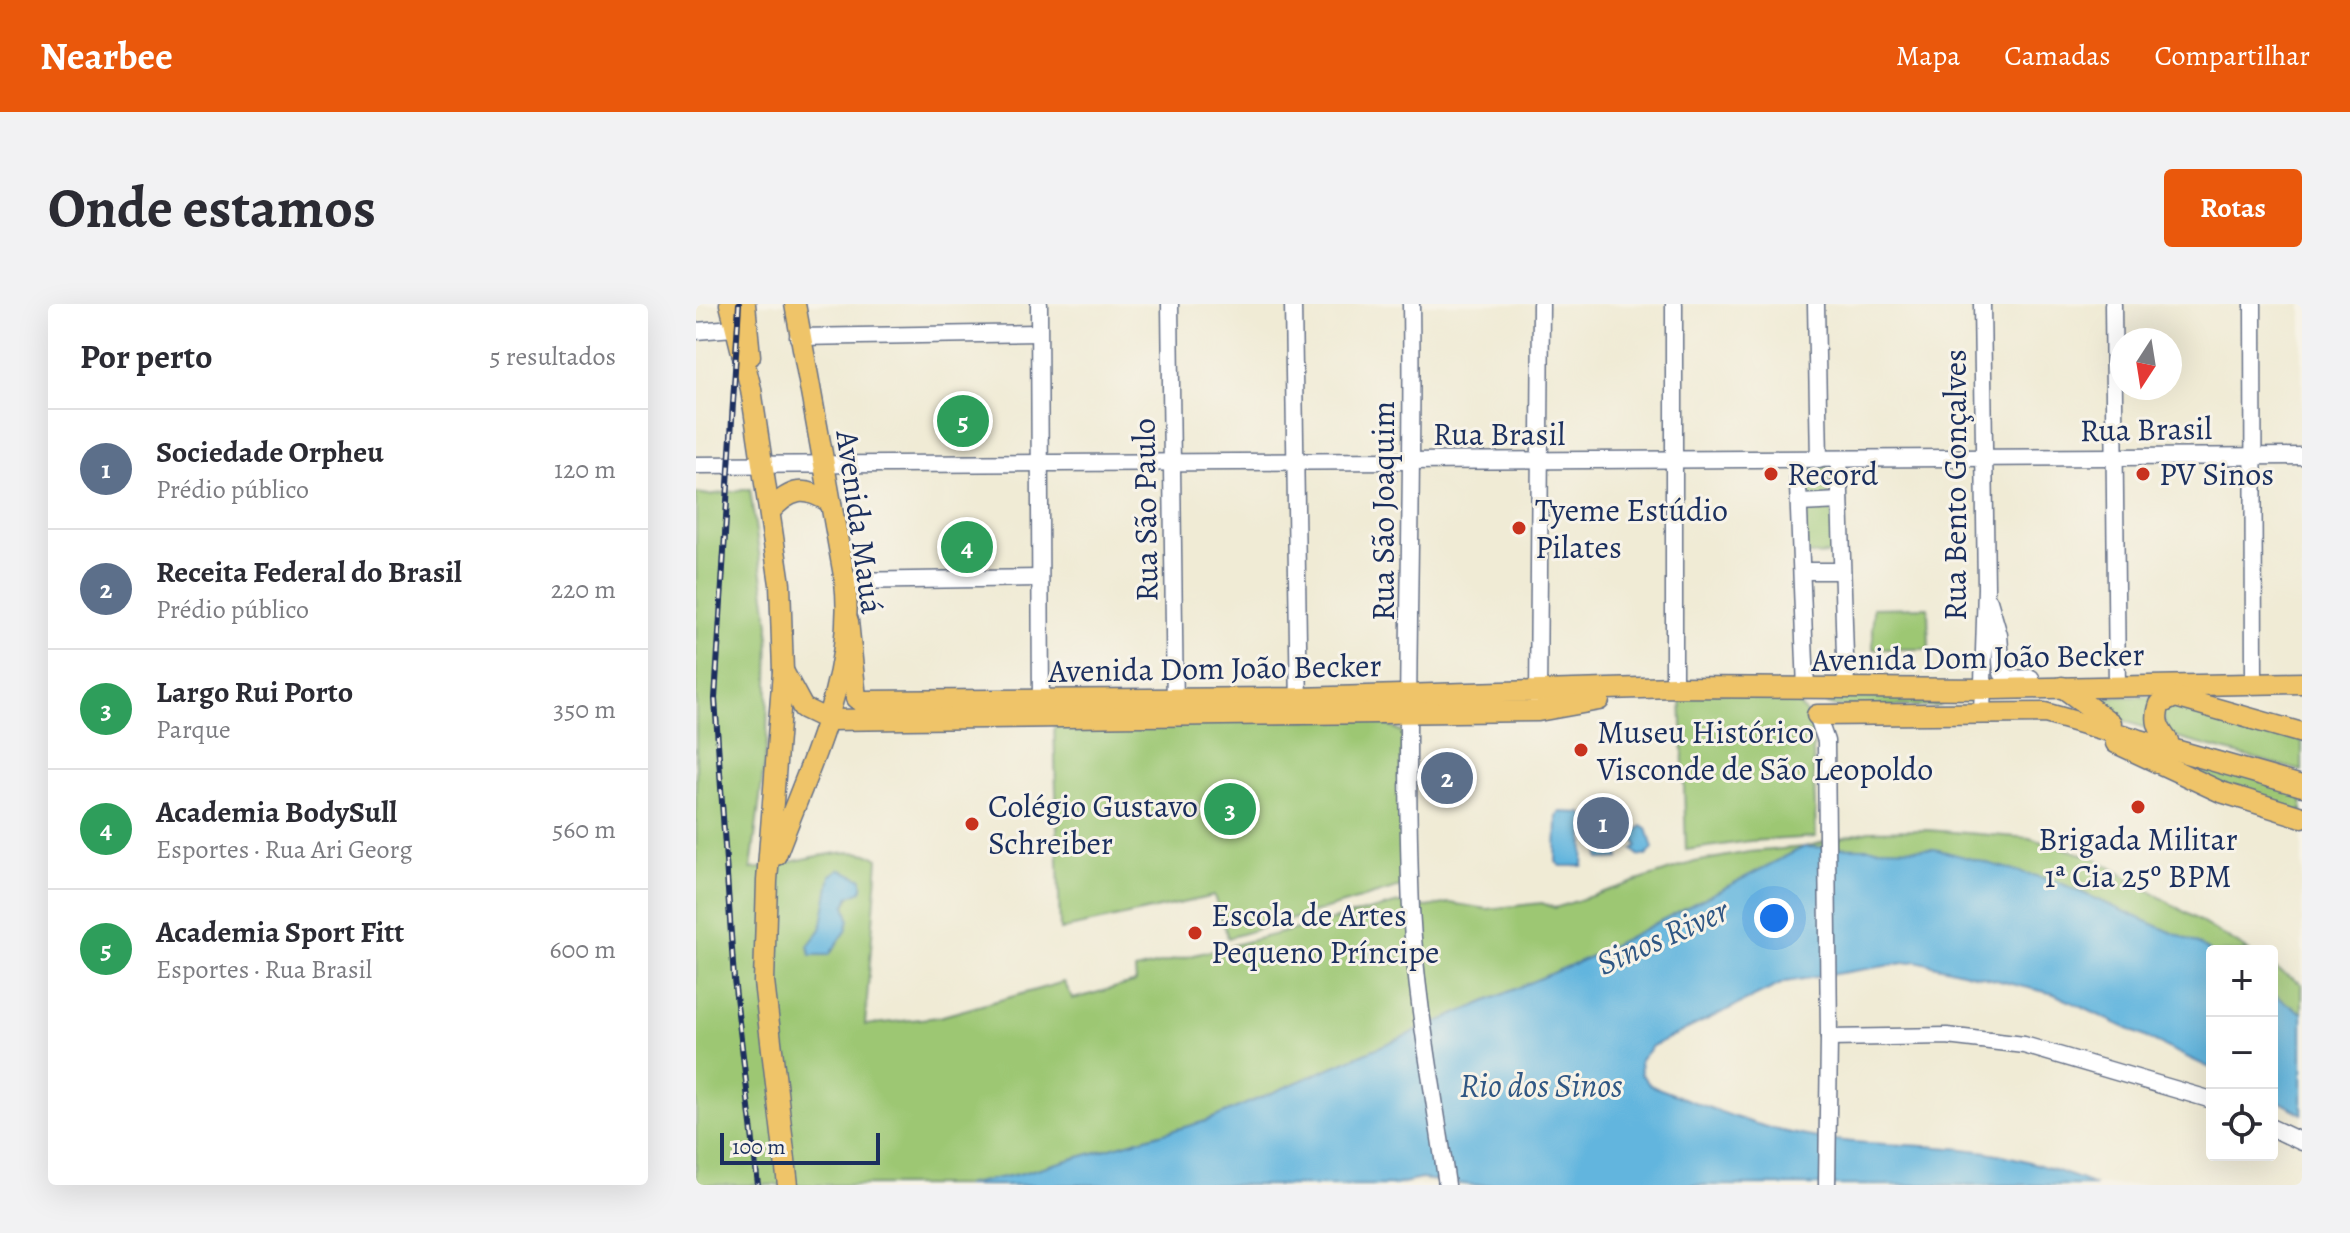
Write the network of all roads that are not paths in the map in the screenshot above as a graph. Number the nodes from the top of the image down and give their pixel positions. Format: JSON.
{"nodes":[{"id":1,"x":730,"y":304,"type":"edge"},
{"id":2,"x":745,"y":304,"type":"edge"},
{"id":3,"x":795,"y":304,"type":"edge"},
{"id":4,"x":1039,"y":304,"type":"edge"},
{"id":5,"x":1170,"y":304,"type":"edge"},
{"id":6,"x":1293,"y":304,"type":"edge"},
{"id":7,"x":1411,"y":304,"type":"edge"},
{"id":8,"x":1541,"y":304,"type":"edge"},
{"id":9,"x":1674,"y":304,"type":"edge"},
{"id":10,"x":1816,"y":304,"type":"edge"},
{"id":11,"x":1982,"y":304,"type":"edge"},
{"id":12,"x":2113,"y":304,"type":"edge"},
{"id":13,"x":2253,"y":304,"type":"edge"},
{"id":14,"x":734,"y":328,"type":"junction"},
{"id":15,"x":696,"y":331,"type":"edge"},
{"id":16,"x":1038,"y":333,"type":"junction"},
{"id":17,"x":798,"y":337,"type":"junction"},
{"id":18,"x":751,"y":389,"type":"junction"},
{"id":19,"x":2251,"y":456,"type":"junction"},
{"id":20,"x":2302,"y":456,"type":"edge"},
{"id":21,"x":1985,"y":457,"type":"junction"},
{"id":22,"x":2115,"y":458,"type":"junction"},
{"id":23,"x":1797,"y":460,"type":"junction"},
{"id":24,"x":1819,"y":460,"type":"junction"},
{"id":25,"x":1839,"y":460,"type":"junction"},
{"id":26,"x":1674,"y":461,"type":"junction"},
{"id":27,"x":763,"y":462,"type":"junction"},
{"id":28,"x":1413,"y":462,"type":"junction"},
{"id":29,"x":1540,"y":462,"type":"junction"},
{"id":30,"x":824,"y":463,"type":"junction"},
{"id":31,"x":1038,"y":463,"type":"junction"},
{"id":32,"x":1173,"y":464,"type":"junction"},
{"id":33,"x":1295,"y":464,"type":"junction"},
{"id":34,"x":696,"y":465,"type":"edge"},
{"id":35,"x":1840,"y":501,"type":"junction"},
{"id":36,"x":831,"y":503,"type":"junction"},
{"id":37,"x":1800,"y":503,"type":"junction"},
{"id":38,"x":770,"y":511,"type":"junction"},
{"id":39,"x":1802,"y":571,"type":"junction"},
{"id":40,"x":1842,"y":571,"type":"junction"},
{"id":41,"x":1039,"y":578,"type":"junction"},
{"id":42,"x":845,"y":581,"type":"junction"},
{"id":43,"x":1986,"y":588,"type":"junction"},
{"id":44,"x":848,"y":621,"type":"junction"},
{"id":45,"x":2117,"y":660,"type":"junction"},
{"id":46,"x":783,"y":671,"type":"junction"},
{"id":47,"x":2040,"y":678,"type":"junction"},
{"id":48,"x":2094,"y":678,"type":"junction"},
{"id":49,"x":2117,"y":682,"type":"junction"},
{"id":50,"x":2254,"y":682,"type":"junction"},
{"id":51,"x":2302,"y":683,"type":"edge"},
{"id":52,"x":1664,"y":688,"type":"junction"},
{"id":53,"x":2063,"y":688,"type":"junction"},
{"id":54,"x":1806,"y":689,"type":"junction"},
{"id":55,"x":1846,"y":689,"type":"junction"},
{"id":56,"x":1956,"y":689,"type":"junction"},
{"id":57,"x":1985,"y":689,"type":"junction"},
{"id":58,"x":2006,"y":689,"type":"junction"},
{"id":59,"x":1538,"y":701,"type":"junction"},
{"id":60,"x":1410,"y":704,"type":"junction"},
{"id":61,"x":1299,"y":707,"type":"junction"},
{"id":62,"x":1175,"y":708,"type":"junction"},
{"id":63,"x":1041,"y":710,"type":"junction"},
{"id":64,"x":1961,"y":713,"type":"junction"},
{"id":65,"x":1982,"y":714,"type":"junction"},
{"id":66,"x":1817,"y":715,"type":"junction"},
{"id":67,"x":1843,"y":715,"type":"junction"},
{"id":68,"x":2054,"y":715,"type":"junction"},
{"id":69,"x":828,"y":720,"type":"junction"},
{"id":70,"x":2111,"y":723,"type":"junction"},
{"id":71,"x":2302,"y":733,"type":"edge"},
{"id":72,"x":1826,"y":741,"type":"junction"},
{"id":73,"x":2168,"y":741,"type":"junction"},
{"id":74,"x":2302,"y":778,"type":"edge"},
{"id":75,"x":2302,"y":786,"type":"edge"},
{"id":76,"x":2302,"y":817,"type":"edge"},
{"id":77,"x":767,"y":881,"type":"junction"},
{"id":78,"x":1829,"y":1038,"type":"junction"},
{"id":79,"x":2206,"y":1098,"type":"edge"},
{"id":80,"x":2278,"y":1131,"type":"edge"},
{"id":81,"x":1830,"y":1134,"type":"junction"},
{"id":82,"x":2302,"y":1142,"type":"edge"},
{"id":83,"x":788,"y":1185,"type":"edge"},
{"id":84,"x":1447,"y":1185,"type":"edge"},
{"id":85,"x":1827,"y":1185,"type":"edge"},
{"id":86,"x":1835,"y":1185,"type":"edge"}],
"edges":[{"from":1,"to":14,"type":"main road","name":"Avenida Mauá"},
{"from":2,"to":18,"type":"main road","name":"Avenida Mauá"},
{"from":3,"to":17,"type":"main road","name":"Avenida Mauá"},
{"from":4,"to":16,"type":"street"},
{"from":5,"to":32,"type":"street","name":"Rua São Paulo"},
{"from":6,"to":33,"type":"street"},
{"from":7,"to":28,"type":"street","name":"Rua São Joaquim"},
{"from":8,"to":29,"type":"street"},
{"from":9,"to":26,"type":"street"},
{"from":10,"to":24,"type":"street"},
{"from":11,"to":21,"type":"street","name":"Rua Bento Gonçalves"},
{"from":12,"to":22,"type":"street"},
{"from":13,"to":19,"type":"street"},
{"from":14,"to":15,"type":"street"},
{"from":14,"to":18,"type":"main road","name":"Avenida Mauá"},
{"from":16,"to":17,"type":"street"},
{"from":16,"to":31,"type":"street"},
{"from":17,"to":30,"type":"main road","name":"Avenida Mauá"},
{"from":18,"to":27,"type":"main road","name":"Avenida Mauá"},
{"from":19,"to":20,"type":"street","name":"Rua Brasil"},
{"from":19,"to":22,"type":"street","name":"Rua Brasil"},
{"from":19,"to":50,"type":"street"},
{"from":21,"to":22,"type":"street","name":"Rua Brasil"},
{"from":21,"to":25,"type":"street","name":"Rua Brasil"},
{"from":21,"to":43,"type":"street","name":"Rua Bento Gonçalves"},
{"from":22,"to":45,"type":"street"},
{"from":23,"to":24,"type":"street","name":"Rua Brasil"},
{"from":23,"to":26,"type":"street","name":"Rua Brasil"},
{"from":23,"to":37,"type":"street"},
{"from":24,"to":25,"type":"street","name":"Rua Brasil"},
{"from":25,"to":35,"type":"street"},
{"from":26,"to":29,"type":"street","name":"Rua Brasil"},
{"from":26,"to":52,"type":"street"},
{"from":27,"to":30,"type":"street","name":"Rua Brasil"},
{"from":27,"to":34,"type":"street","name":"Rua Brasil"},
{"from":27,"to":38,"type":"main road","name":"Avenida Mauá"},
{"from":28,"to":29,"type":"street","name":"Rua Brasil"},
{"from":28,"to":33,"type":"street","name":"Rua Brasil"},
{"from":28,"to":60,"type":"street","name":"Rua São Joaquim"},
{"from":29,"to":59,"type":"street"},
{"from":30,"to":31,"type":"street","name":"Rua Brasil"},
{"from":30,"to":36,"type":"main road","name":"Avenida Mauá"},
{"from":31,"to":32,"type":"street","name":"Rua Brasil"},
{"from":31,"to":41,"type":"street"},
{"from":32,"to":33,"type":"street","name":"Rua Brasil"},
{"from":32,"to":62,"type":"street","name":"Rua São Paulo"},
{"from":33,"to":61,"type":"street"},
{"from":35,"to":37,"type":"street"},
{"from":35,"to":40,"type":"street"},
{"from":36,"to":38,"type":"main road"},
{"from":36,"to":42,"type":"main road","name":"Avenida Mauá"},
{"from":37,"to":39,"type":"street"},
{"from":38,"to":46,"type":"main road","name":"Avenida Mauá"},
{"from":39,"to":40,"type":"street"},
{"from":39,"to":54,"type":"street"},
{"from":40,"to":55,"type":"street"},
{"from":41,"to":42,"type":"street"},
{"from":41,"to":63,"type":"street"},
{"from":42,"to":44,"type":"main road","name":"Avenida Mauá"},
{"from":43,"to":47,"type":"street"},
{"from":43,"to":57,"type":"street","name":"Rua Bento Gonçalves"},
{"from":44,"to":63,"type":"main road","name":"Avenida Dom João Becker"},
{"from":44,"to":69,"type":"main road","name":"Avenida Mauá"},
{"from":45,"to":48,"type":"street"},
{"from":45,"to":49,"type":"street"},
{"from":46,"to":69,"type":"main road"},
{"from":46,"to":77,"type":"main road","name":"Avenida Mauá"},
{"from":47,"to":48,"type":"street"},
{"from":47,"to":53,"type":"main road"},
{"from":48,"to":49,"type":"street"},
{"from":49,"to":50,"type":"main road","name":"Avenida Dom João Becker"},
{"from":49,"to":53,"type":"main road","name":"Avenida Dom João Becker"},
{"from":50,"to":51,"type":"main road","name":"Avenida Dom João Becker"},
{"from":52,"to":54,"type":"main road","name":"Avenida Dom João Becker"},
{"from":52,"to":59,"type":"main road","name":"Avenida Dom João Becker"},
{"from":53,"to":58,"type":"main road","name":"Avenida Dom João Becker"},
{"from":53,"to":70,"type":"main road"},
{"from":54,"to":55,"type":"main road","name":"Avenida Dom João Becker"},
{"from":54,"to":66,"type":"main road"},
{"from":55,"to":56,"type":"main road","name":"Avenida Dom João Becker"},
{"from":55,"to":66,"type":"main road"},
{"from":56,"to":57,"type":"main road","name":"Avenida Dom João Becker"},
{"from":56,"to":64,"type":"main road"},
{"from":57,"to":58,"type":"main road","name":"Avenida Dom João Becker"},
{"from":57,"to":65,"type":"street","name":"Rua Bento Gonçalves"},
{"from":58,"to":70,"type":"main road"},
{"from":59,"to":60,"type":"main road","name":"Avenida Dom João Becker"},
{"from":60,"to":61,"type":"main road","name":"Avenida Dom João Becker"},
{"from":60,"to":84,"type":"street","name":"Rua São Joaquim"},
{"from":61,"to":62,"type":"main road","name":"Avenida Dom João Becker"},
{"from":62,"to":63,"type":"main road","name":"Avenida Dom João Becker"},
{"from":63,"to":69,"type":"main road","name":"Avenida Dom João Becker"},
{"from":64,"to":65,"type":"main road","name":"Avenida Dom João Becker"},
{"from":64,"to":67,"type":"main road","name":"Avenida Dom João Becker"},
{"from":65,"to":68,"type":"main road","name":"Avenida Dom João Becker"},
{"from":66,"to":67,"type":"main road","name":"Avenida Dom João Becker"},
{"from":66,"to":72,"type":"street"},
{"from":67,"to":72,"type":"street"},
{"from":68,"to":75,"type":"main road"},
{"from":68,"to":76,"type":"main road"},
{"from":69,"to":77,"type":"main road","name":"Avenida Mauá"},
{"from":70,"to":73,"type":"main road"},
{"from":71,"to":73,"type":"main road"},
{"from":72,"to":78,"type":"street"},
{"from":73,"to":74,"type":"main road"},
{"from":77,"to":83,"type":"main road","name":"Avenida Mauá"},
{"from":78,"to":79,"type":"street"},
{"from":78,"to":81,"type":"street"},
{"from":80,"to":82,"type":"street"},
{"from":81,"to":85,"type":"street"},
{"from":81,"to":86,"type":"street"}]}
